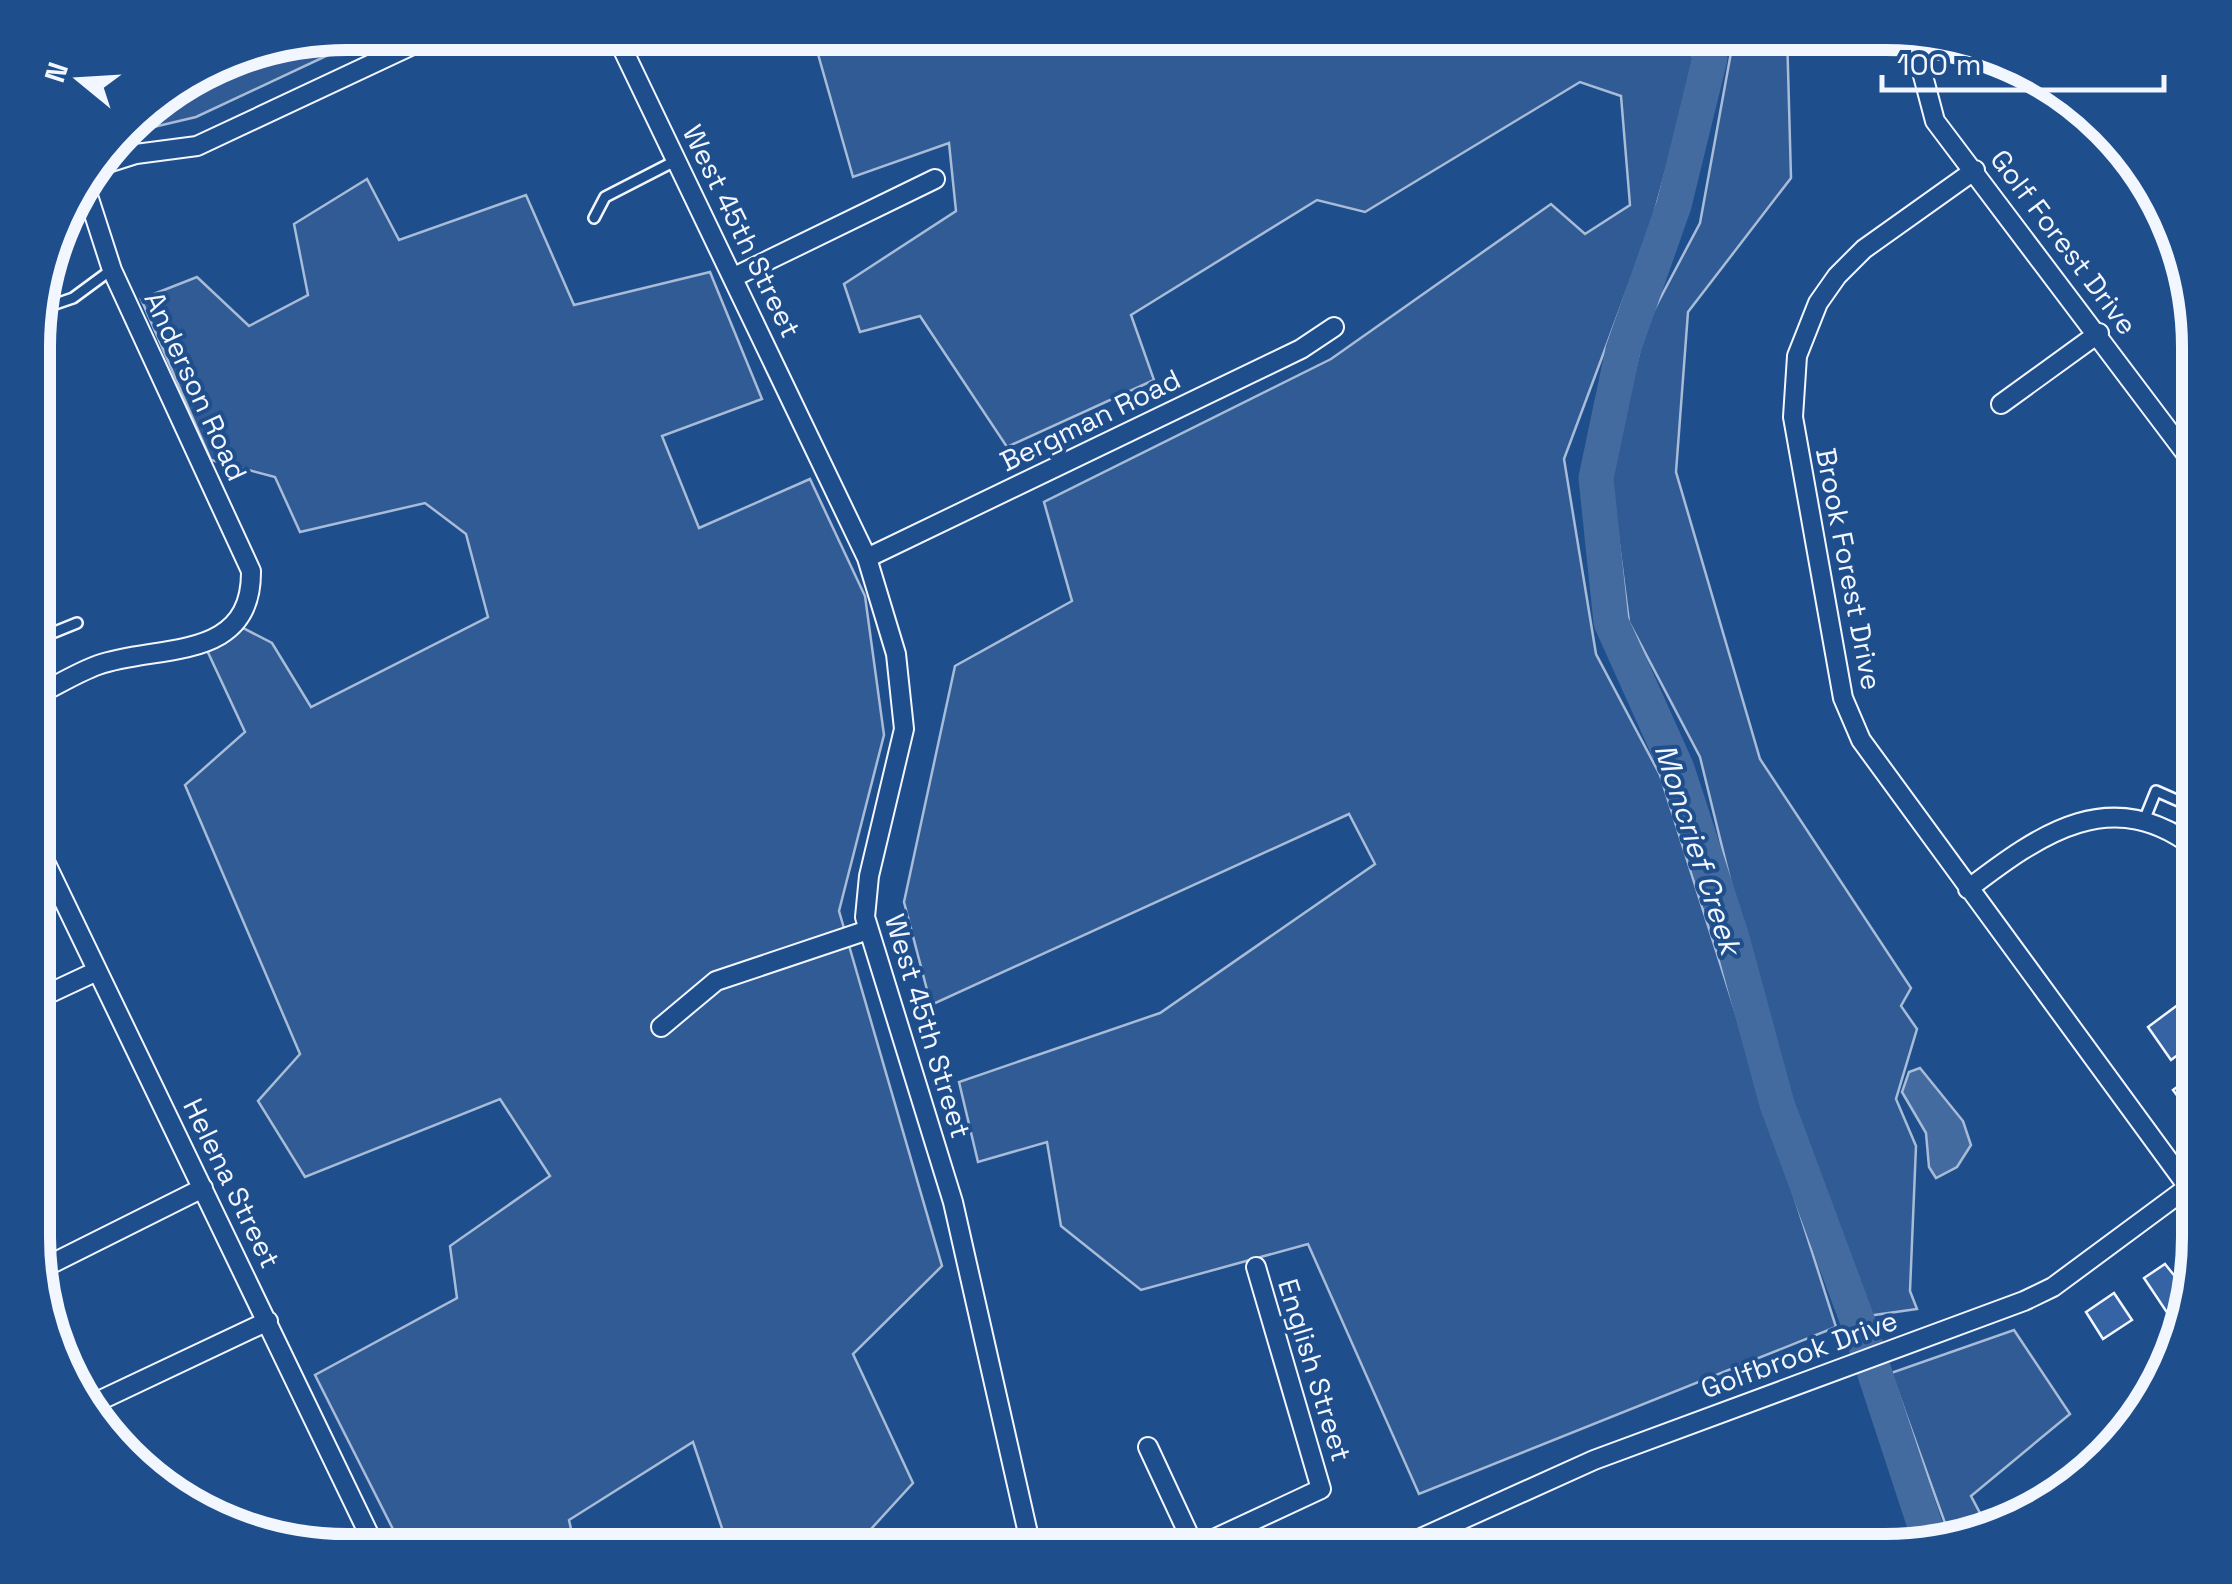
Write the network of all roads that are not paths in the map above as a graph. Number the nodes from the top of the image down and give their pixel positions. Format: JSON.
{"nodes":[{"id":1,"x":400,"y":50,"type":"edge"},
{"id":2,"x":624,"y":50,"type":"edge"},
{"id":3,"x":1917,"y":53,"type":"edge"},
{"id":4,"x":678,"y":159,"type":"junction"},
{"id":5,"x":117,"y":160,"type":"edge"},
{"id":6,"x":1976,"y":170,"type":"junction"},
{"id":7,"x":935,"y":179,"type":"dead end"},
{"id":8,"x":89,"y":199,"type":"edge"},
{"id":9,"x":594,"y":218,"type":"dead end"},
{"id":10,"x":112,"y":270,"type":"junction"},
{"id":11,"x":734,"y":277,"type":"junction"},
{"id":12,"x":54,"y":305,"type":"edge"},
{"id":13,"x":1334,"y":327,"type":"dead end"},
{"id":14,"x":2098,"y":333,"type":"junction"},
{"id":15,"x":2001,"y":404,"type":"dead end"},
{"id":16,"x":2181,"y":446,"type":"edge"},
{"id":17,"x":867,"y":558,"type":"junction"},
{"id":18,"x":77,"y":623,"type":"dead end"},
{"id":19,"x":50,"y":634,"type":"edge"},
{"id":20,"x":50,"y":688,"type":"edge"},
{"id":21,"x":2181,"y":802,"type":"edge"},
{"id":22,"x":2143,"y":824,"type":"junction"},
{"id":23,"x":2181,"y":827,"type":"edge"},
{"id":24,"x":2178,"y":834,"type":"junction"},
{"id":25,"x":2181,"y":836,"type":"edge"},
{"id":26,"x":51,"y":873,"type":"edge"},
{"id":27,"x":1968,"y":889,"type":"junction"},
{"id":28,"x":868,"y":930,"type":"junction"},
{"id":29,"x":97,"y":971,"type":"junction"},
{"id":30,"x":51,"y":993,"type":"edge"},
{"id":31,"x":661,"y":1028,"type":"dead end"},
{"id":32,"x":2181,"y":1167,"type":"edge"},
{"id":33,"x":203,"y":1188,"type":"junction"},
{"id":34,"x":2181,"y":1192,"type":"edge"},
{"id":35,"x":52,"y":1264,"type":"edge"},
{"id":36,"x":1256,"y":1267,"type":"dead end"},
{"id":37,"x":268,"y":1322,"type":"junction"},
{"id":38,"x":99,"y":1401,"type":"edge"},
{"id":39,"x":1148,"y":1447,"type":"dead end"},
{"id":40,"x":368,"y":1533,"type":"edge"},
{"id":41,"x":1028,"y":1533,"type":"edge"},
{"id":42,"x":1185,"y":1534,"type":"edge"},
{"id":43,"x":1225,"y":1534,"type":"edge"},
{"id":44,"x":1431,"y":1534,"type":"edge"}],
"edges":[{"from":1,"to":5,"type":"street"},
{"from":2,"to":4,"type":"street","name":"West 45th Street"},
{"from":3,"to":6,"type":"street","name":"Golf Forest Drive"},
{"from":4,"to":9,"type":"lane"},
{"from":4,"to":11,"type":"street","name":"West 45th Street"},
{"from":6,"to":14,"type":"street","name":"Golf Forest Drive"},
{"from":6,"to":27,"type":"street","name":"Brook Forest Drive"},
{"from":7,"to":11,"type":"street"},
{"from":8,"to":10,"type":"street","name":"Anderson Road"},
{"from":10,"to":12,"type":"lane"},
{"from":10,"to":20,"type":"street","name":"Anderson Road"},
{"from":11,"to":17,"type":"street","name":"West 45th Street"},
{"from":13,"to":17,"type":"street","name":"Bergman Road"},
{"from":14,"to":15,"type":"street"},
{"from":14,"to":16,"type":"street","name":"Golf Forest Drive"},
{"from":17,"to":28,"type":"street","name":"West 45th Street"},
{"from":18,"to":19,"type":"lane"},
{"from":21,"to":22,"type":"lane"},
{"from":22,"to":24,"type":"street"},
{"from":22,"to":27,"type":"street"},
{"from":23,"to":24,"type":"lane"},
{"from":24,"to":25,"type":"street"},
{"from":26,"to":29,"type":"street","name":"Helena Street"},
{"from":27,"to":32,"type":"street","name":"Brook Forest Drive"},
{"from":28,"to":31,"type":"street"},
{"from":28,"to":41,"type":"street","name":"West 45th Street"},
{"from":29,"to":30,"type":"street"},
{"from":29,"to":33,"type":"street","name":"Helena Street"},
{"from":33,"to":35,"type":"street"},
{"from":33,"to":37,"type":"street","name":"Helena Street"},
{"from":34,"to":44,"type":"street","name":"Golfbrook Drive"},
{"from":36,"to":43,"type":"street","name":"English Street"},
{"from":37,"to":38,"type":"street"},
{"from":37,"to":40,"type":"street","name":"Helena Street"},
{"from":39,"to":42,"type":"street"}]}
